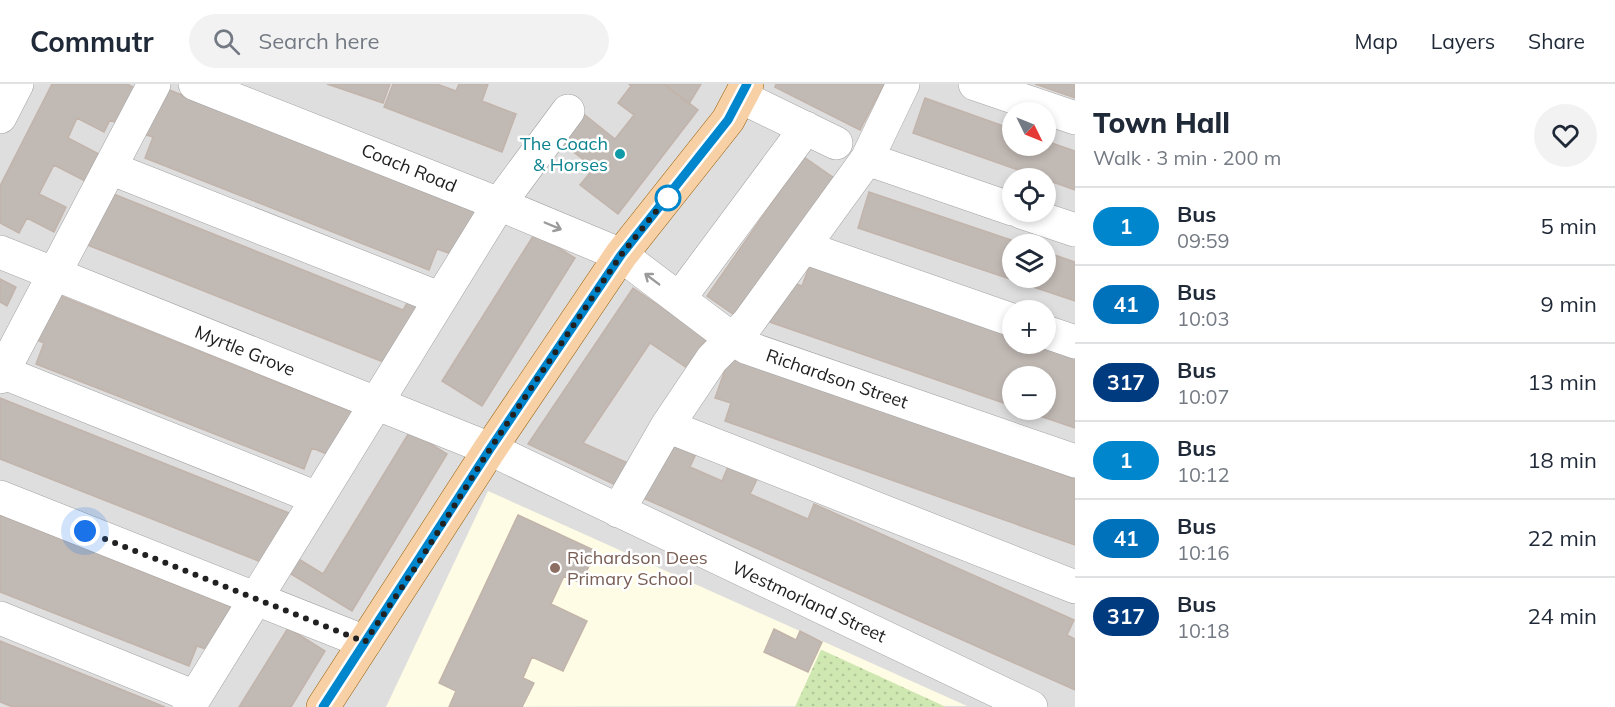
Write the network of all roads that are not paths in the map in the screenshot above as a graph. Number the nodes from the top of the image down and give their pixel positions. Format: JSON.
{"nodes":[{"id":1,"x":17,"y":84,"type":"edge"},
{"id":2,"x":154,"y":84,"type":"edge"},
{"id":3,"x":195,"y":84,"type":"edge"},
{"id":4,"x":903,"y":84,"type":"edge"},
{"id":5,"x":975,"y":84,"type":"edge"},
{"id":6,"x":737,"y":92,"type":"edge"},
{"id":7,"x":255,"y":95,"type":"edge"},
{"id":8,"x":568,"y":111,"type":"dead end"},
{"id":9,"x":0,"y":117,"type":"edge"},
{"id":10,"x":1075,"y":118,"type":"edge"},
{"id":11,"x":806,"y":128,"type":"junction"},
{"id":12,"x":836,"y":143,"type":"dead end"},
{"id":13,"x":867,"y":159,"type":"junction"},
{"id":14,"x":110,"y":168,"type":"junction"},
{"id":15,"x":499,"y":204,"type":"junction"},
{"id":16,"x":1002,"y":206,"type":"edge"},
{"id":17,"x":1051,"y":222,"type":"edge"},
{"id":18,"x":1075,"y":230,"type":"edge"},
{"id":19,"x":803,"y":247,"type":"junction"},
{"id":20,"x":0,"y":252,"type":"edge"},
{"id":21,"x":621,"y":255,"type":"junction"},
{"id":22,"x":54,"y":274,"type":"junction"},
{"id":23,"x":439,"y":298,"type":"junction"},
{"id":24,"x":679,"y":299,"type":"junction"},
{"id":25,"x":1002,"y":317,"type":"edge"},
{"id":26,"x":1056,"y":335,"type":"edge"},
{"id":27,"x":732,"y":339,"type":"junction"},
{"id":28,"x":1075,"y":342,"type":"edge"},
{"id":29,"x":1,"y":375,"type":"edge"},
{"id":30,"x":375,"y":403,"type":"junction"},
{"id":31,"x":667,"y":426,"type":"junction"},
{"id":32,"x":490,"y":449,"type":"junction"},
{"id":33,"x":1075,"y":461,"type":"edge"},
{"id":34,"x":0,"y":497,"type":"edge"},
{"id":35,"x":317,"y":498,"type":"junction"},
{"id":36,"x":618,"y":511,"type":"junction"},
{"id":37,"x":1075,"y":587,"type":"edge"},
{"id":38,"x":255,"y":598,"type":"junction"},
{"id":39,"x":0,"y":618,"type":"edge"},
{"id":40,"x":365,"y":642,"type":"junction"},
{"id":41,"x":991,"y":698,"type":"edge"},
{"id":42,"x":192,"y":702,"type":"edge"},
{"id":43,"x":322,"y":707,"type":"edge"},
{"id":44,"x":1031,"y":707,"type":"edge"}],
"edges":[{"from":1,"to":9,"type":"street"},
{"from":2,"to":14,"type":"street"},
{"from":3,"to":7,"type":"street","name":"Coach Road"},
{"from":4,"to":13,"type":"street"},
{"from":5,"to":10,"type":"street"},
{"from":6,"to":11,"type":"street"},
{"from":6,"to":21,"type":"main road"},
{"from":7,"to":15,"type":"street","name":"Coach Road"},
{"from":8,"to":15,"type":"street"},
{"from":11,"to":12,"type":"street"},
{"from":11,"to":24,"type":"street"},
{"from":13,"to":16,"type":"street"},
{"from":13,"to":19,"type":"street"},
{"from":14,"to":22,"type":"street"},
{"from":14,"to":23,"type":"street"},
{"from":15,"to":21,"type":"street","name":"Coach Road","one_way":true},
{"from":15,"to":23,"type":"street"},
{"from":17,"to":18,"type":"street"},
{"from":19,"to":25,"type":"street"},
{"from":19,"to":27,"type":"street"},
{"from":20,"to":22,"type":"street","name":"Myrtle Grove"},
{"from":24,"to":21,"type":"street","name":"Richardson Street","one_way":true},
{"from":21,"to":32,"type":"main road"},
{"from":22,"to":29,"type":"street"},
{"from":22,"to":30,"type":"street","name":"Myrtle Grove"},
{"from":23,"to":30,"type":"street"},
{"from":24,"to":27,"type":"street","name":"Richardson Street"},
{"from":26,"to":28,"type":"street"},
{"from":27,"to":31,"type":"street"},
{"from":27,"to":33,"type":"street","name":"Richardson Street"},
{"from":29,"to":35,"type":"street"},
{"from":30,"to":32,"type":"street","name":"Myrtle Grove"},
{"from":30,"to":35,"type":"street"},
{"from":31,"to":36,"type":"street"},
{"from":31,"to":37,"type":"street"},
{"from":32,"to":36,"type":"street","name":"Westmorland Street"},
{"from":32,"to":40,"type":"main road"},
{"from":34,"to":38,"type":"street"},
{"from":35,"to":38,"type":"street"},
{"from":36,"to":41,"type":"street","name":"Westmorland Street"},
{"from":38,"to":40,"type":"street"},
{"from":38,"to":42,"type":"street"},
{"from":39,"to":42,"type":"street"},
{"from":40,"to":43,"type":"main road"},
{"from":41,"to":44,"type":"street","name":"Westmorland Street"}]}
